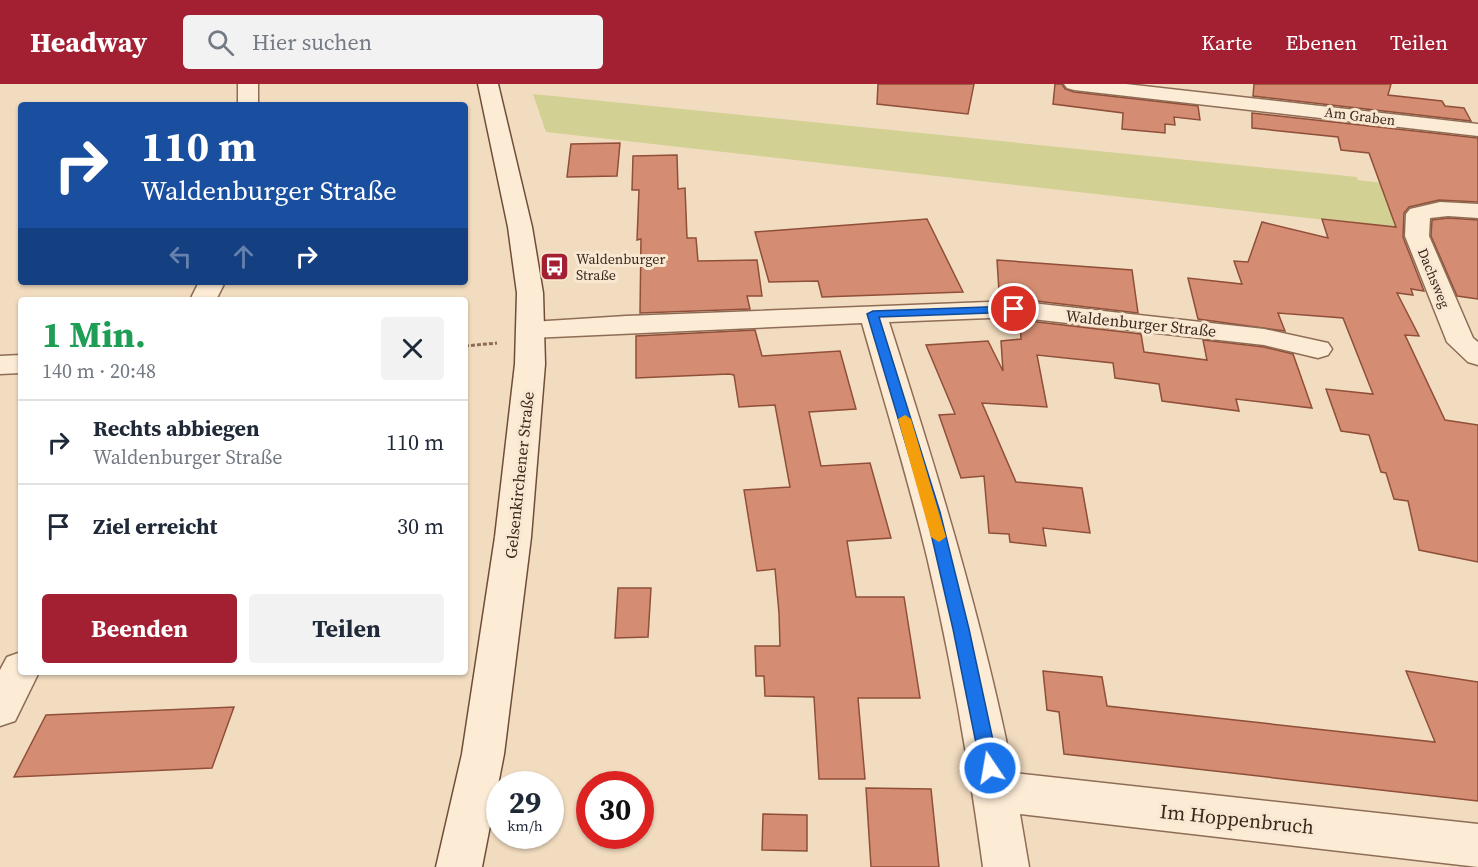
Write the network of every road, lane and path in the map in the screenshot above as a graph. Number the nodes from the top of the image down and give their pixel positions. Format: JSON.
{"nodes":[{"id":1,"x":248,"y":84,"type":"edge"},
{"id":2,"x":488,"y":84,"type":"edge"},
{"id":3,"x":1074,"y":84,"type":"edge"},
{"id":4,"x":1240,"y":93,"type":"edge"},
{"id":5,"x":248,"y":102,"type":"edge"},
{"id":6,"x":1478,"y":130,"type":"edge"},
{"id":7,"x":1478,"y":211,"type":"edge"},
{"id":8,"x":873,"y":314,"type":"junction"},
{"id":9,"x":531,"y":330,"type":"junction"},
{"id":10,"x":1318,"y":349,"type":"dead end"},
{"id":11,"x":1478,"y":356,"type":"edge"},
{"id":12,"x":18,"y":364,"type":"edge"},
{"id":13,"x":0,"y":365,"type":"edge"},
{"id":14,"x":18,"y":675,"type":"edge"},
{"id":15,"x":0,"y":708,"type":"edge"},
{"id":16,"x":995,"y":791,"type":"junction"},
{"id":17,"x":1478,"y":846,"type":"edge"},
{"id":18,"x":459,"y":867,"type":"edge"},
{"id":19,"x":1006,"y":867,"type":"edge"}],
"edges":[{"from":1,"to":5,"type":"street"},
{"from":2,"to":9,"type":"street","name":"Gelsenkirchener Straße"},
{"from":3,"to":4,"type":"street","name":"Am Graben"},
{"from":4,"to":6,"type":"street","name":"Am Graben"},
{"from":7,"to":11,"type":"street","name":"Dachsweg"},
{"from":8,"to":9,"type":"street","name":"Waldenburger Straße"},
{"from":8,"to":10,"type":"street","name":"Waldenburger Straße"},
{"from":8,"to":16,"type":"street"},
{"from":9,"to":18,"type":"street","name":"Gelsenkirchener Straße"},
{"from":12,"to":13,"type":"street"},
{"from":14,"to":15,"type":"street"},
{"from":16,"to":17,"type":"street","name":"Im Hoppenbruch"},
{"from":16,"to":19,"type":"street"}]}
